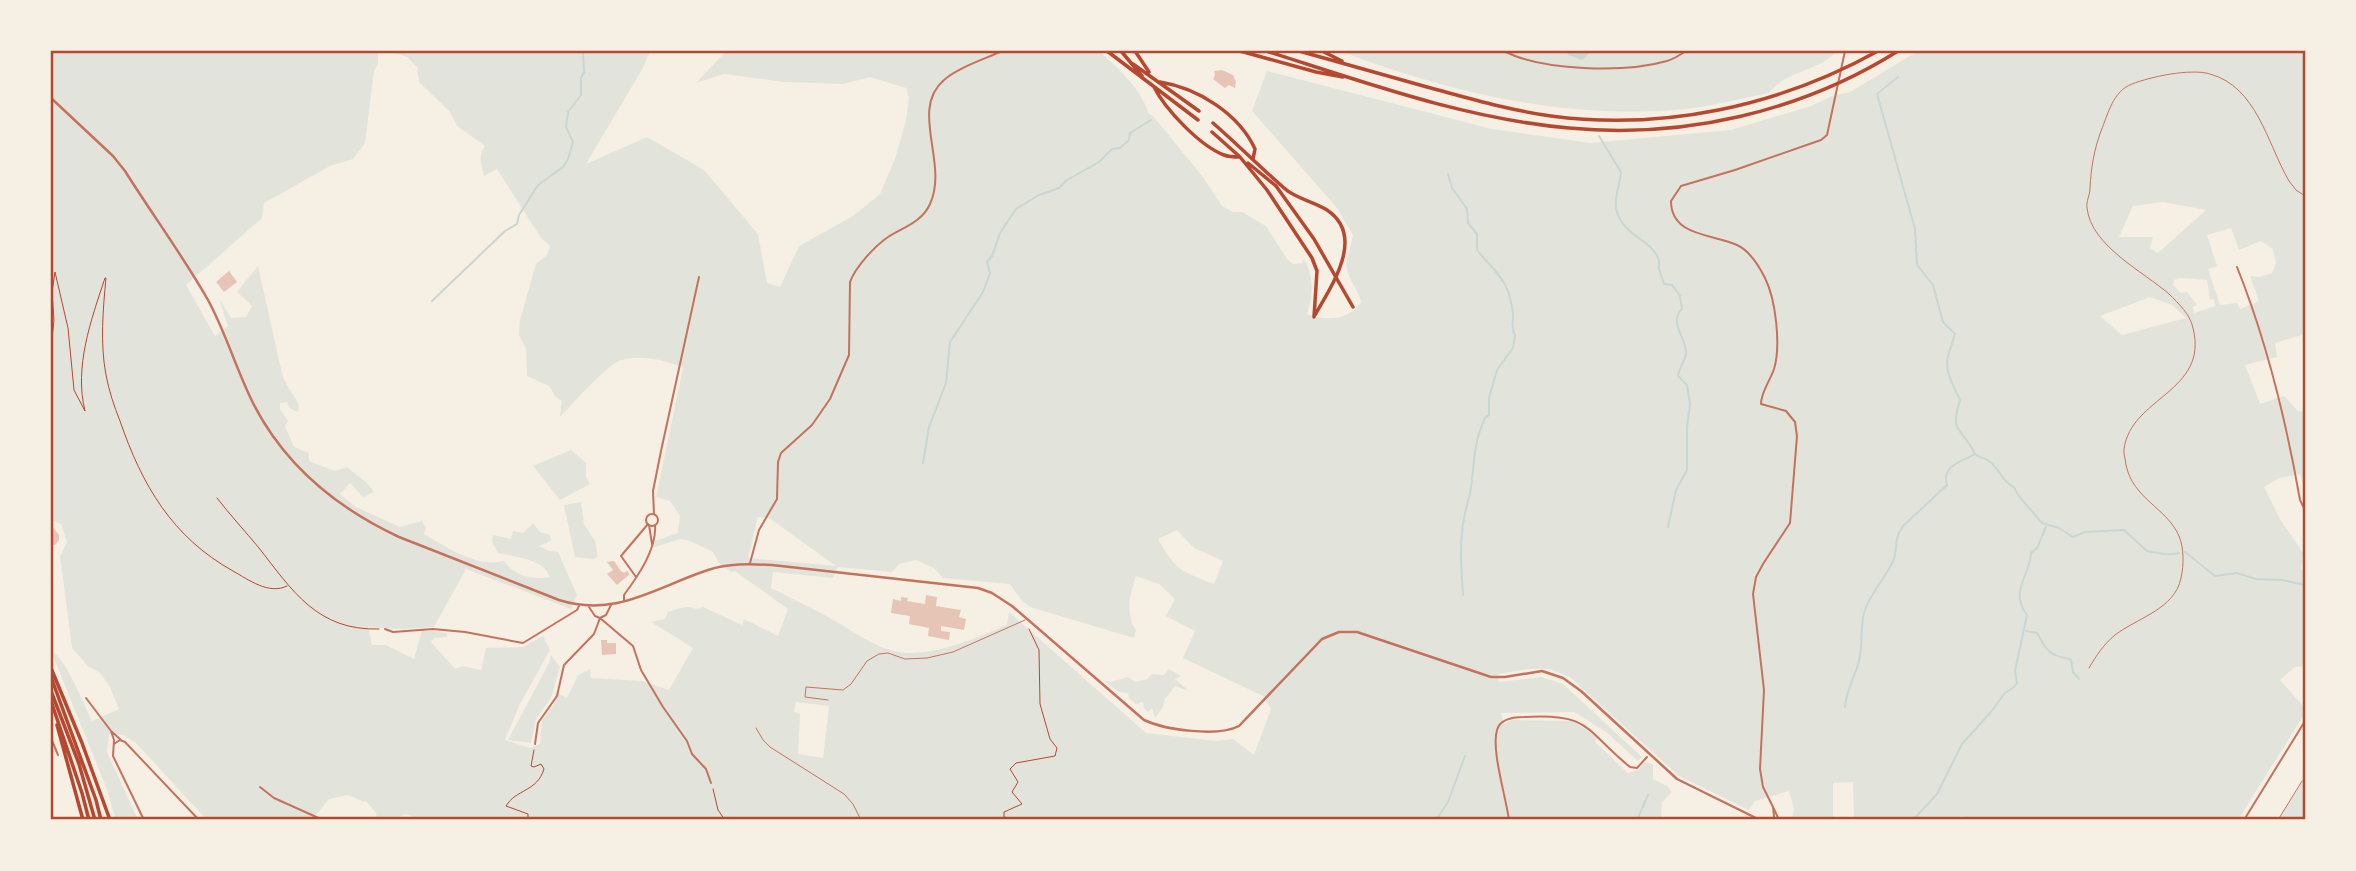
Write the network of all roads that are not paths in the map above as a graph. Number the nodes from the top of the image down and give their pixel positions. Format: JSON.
{"nodes":[{"id":1,"x":1002,"y":51,"type":"edge"},
{"id":2,"x":1107,"y":51,"type":"edge"},
{"id":3,"x":1121,"y":51,"type":"edge"},
{"id":4,"x":1135,"y":51,"type":"edge"},
{"id":5,"x":1240,"y":51,"type":"edge"},
{"id":6,"x":1266,"y":51,"type":"edge"},
{"id":7,"x":1299,"y":51,"type":"edge"},
{"id":8,"x":1322,"y":51,"type":"edge"},
{"id":9,"x":1504,"y":51,"type":"edge"},
{"id":10,"x":1686,"y":51,"type":"edge"},
{"id":11,"x":1844,"y":51,"type":"edge"},
{"id":12,"x":1878,"y":51,"type":"edge"},
{"id":13,"x":1899,"y":51,"type":"edge"},
{"id":14,"x":1133,"y":64,"type":"junction"},
{"id":15,"x":1347,"y":64,"type":"junction"},
{"id":16,"x":1150,"y":74,"type":"junction"},
{"id":17,"x":1144,"y":79,"type":"junction"},
{"id":18,"x":1355,"y":79,"type":"junction"},
{"id":19,"x":1160,"y":82,"type":"junction"},
{"id":20,"x":1154,"y":87,"type":"junction"},
{"id":21,"x":51,"y":98,"type":"edge"},
{"id":22,"x":1199,"y":111,"type":"dead end"},
{"id":23,"x":1198,"y":120,"type":"dead end"},
{"id":24,"x":1213,"y":123,"type":"dead end"},
{"id":25,"x":1212,"y":132,"type":"dead end"},
{"id":26,"x":1240,"y":157,"type":"junction"},
{"id":27,"x":1253,"y":159,"type":"junction"},
{"id":28,"x":1276,"y":186,"type":"junction"},
{"id":29,"x":2305,"y":196,"type":"edge"},
{"id":30,"x":2236,"y":267,"type":"dead end"},
{"id":31,"x":699,"y":277,"type":"dead end"},
{"id":32,"x":1353,"y":307,"type":"dead end"},
{"id":33,"x":2305,"y":510,"type":"edge"},
{"id":34,"x":654,"y":514,"type":"junction"},
{"id":35,"x":649,"y":525,"type":"junction"},
{"id":36,"x":655,"y":525,"type":"junction"},
{"id":37,"x":652,"y":545,"type":"junction"},
{"id":38,"x":750,"y":564,"type":"junction"},
{"id":39,"x":636,"y":578,"type":"junction"},
{"id":40,"x":624,"y":602,"type":"junction"},
{"id":41,"x":611,"y":605,"type":"junction"},
{"id":42,"x":579,"y":606,"type":"junction"},
{"id":43,"x":589,"y":607,"type":"junction"},
{"id":44,"x":600,"y":618,"type":"junction"},
{"id":45,"x":1027,"y":619,"type":"junction"},
{"id":46,"x":385,"y":629,"type":"road end"},
{"id":47,"x":51,"y":668,"type":"edge"},
{"id":48,"x":2089,"y":668,"type":"dead end"},
{"id":49,"x":51,"y":677,"type":"edge"},
{"id":50,"x":51,"y":691,"type":"edge"},
{"id":51,"x":86,"y":698,"type":"dead end"},
{"id":52,"x":828,"y":701,"type":"dead end"},
{"id":53,"x":51,"y":702,"type":"edge"},
{"id":54,"x":2305,"y":721,"type":"edge"},
{"id":55,"x":756,"y":728,"type":"dead end"},
{"id":56,"x":111,"y":731,"type":"junction"},
{"id":57,"x":51,"y":738,"type":"edge"},
{"id":58,"x":121,"y":740,"type":"junction"},
{"id":59,"x":114,"y":744,"type":"junction"},
{"id":60,"x":535,"y":744,"type":"road end"},
{"id":61,"x":58,"y":755,"type":"dead end"},
{"id":62,"x":1648,"y":755,"type":"junction"},
{"id":63,"x":2302,"y":781,"type":"dead end"},
{"id":64,"x":711,"y":783,"type":"road end"},
{"id":65,"x":260,"y":788,"type":"dead end"},
{"id":66,"x":1773,"y":807,"type":"junction"},
{"id":67,"x":83,"y":820,"type":"edge"},
{"id":68,"x":89,"y":820,"type":"edge"},
{"id":69,"x":98,"y":820,"type":"edge"},
{"id":70,"x":110,"y":820,"type":"edge"},
{"id":71,"x":144,"y":820,"type":"edge"},
{"id":72,"x":199,"y":820,"type":"edge"},
{"id":73,"x":323,"y":820,"type":"edge"},
{"id":74,"x":862,"y":820,"type":"edge"},
{"id":75,"x":1509,"y":820,"type":"edge"},
{"id":76,"x":1760,"y":820,"type":"edge"},
{"id":77,"x":1771,"y":820,"type":"edge"},
{"id":78,"x":1779,"y":820,"type":"edge"},
{"id":79,"x":2244,"y":820,"type":"edge"},
{"id":80,"x":2277,"y":820,"type":"edge"}],
"edges":[{"from":1,"to":38,"type":"street"},
{"from":2,"to":17,"type":"main road"},
{"from":3,"to":14,"type":"main road"},
{"from":4,"to":16,"type":"main road"},
{"from":5,"to":18,"type":"main road"},
{"from":6,"to":18,"type":"main road"},
{"from":7,"to":15,"type":"main road"},
{"from":8,"to":15,"type":"main road"},
{"from":9,"to":10,"type":"street"},
{"from":11,"to":66,"type":"street"},
{"from":12,"to":15,"type":"main road"},
{"from":13,"to":18,"type":"main road"},
{"from":14,"to":16,"type":"main road"},
{"from":14,"to":17,"type":"main road"},
{"from":16,"to":19,"type":"main road"},
{"from":17,"to":20,"type":"main road"},
{"from":19,"to":22,"type":"main road"},
{"from":19,"to":27,"type":"main road"},
{"from":20,"to":23,"type":"main road"},
{"from":20,"to":26,"type":"main road"},
{"from":21,"to":42,"type":"street"},
{"from":24,"to":27,"type":"main road"},
{"from":25,"to":26,"type":"main road"},
{"from":26,"to":27,"type":"main road"},
{"from":26,"to":28,"type":"main road"},
{"from":27,"to":28,"type":"main road"},
{"from":28,"to":32,"type":"main road"},
{"from":29,"to":48,"type":"lane"},
{"from":30,"to":33,"type":"street"},
{"from":31,"to":34,"type":"street"},
{"from":34,"to":35,"type":"street"},
{"from":34,"to":36,"type":"street"},
{"from":35,"to":36,"type":"street"},
{"from":35,"to":37,"type":"street"},
{"from":35,"to":39,"type":"street"},
{"from":36,"to":37,"type":"street"},
{"from":37,"to":39,"type":"street"},
{"from":38,"to":40,"type":"street"},
{"from":38,"to":45,"type":"street"},
{"from":39,"to":40,"type":"street"},
{"from":40,"to":41,"type":"street"},
{"from":41,"to":43,"type":"street"},
{"from":41,"to":44,"type":"street"},
{"from":42,"to":43,"type":"street"},
{"from":42,"to":46,"type":"street"},
{"from":43,"to":44,"type":"street"},
{"from":44,"to":60,"type":"street"},
{"from":44,"to":64,"type":"street"},
{"from":45,"to":52,"type":"lane"},
{"from":45,"to":62,"type":"street"},
{"from":47,"to":70,"type":"main road"},
{"from":49,"to":69,"type":"main road"},
{"from":50,"to":69,"type":"main road"},
{"from":51,"to":56,"type":"street"},
{"from":53,"to":67,"type":"main road"},
{"from":53,"to":68,"type":"main road"},
{"from":54,"to":79,"type":"street"},
{"from":55,"to":74,"type":"lane"},
{"from":56,"to":58,"type":"street"},
{"from":56,"to":59,"type":"street"},
{"from":57,"to":61,"type":"street"},
{"from":58,"to":59,"type":"street"},
{"from":58,"to":72,"type":"street"},
{"from":59,"to":71,"type":"street"},
{"from":62,"to":75,"type":"street"},
{"from":62,"to":76,"type":"street"},
{"from":63,"to":80,"type":"lane"},
{"from":65,"to":73,"type":"street"},
{"from":66,"to":77,"type":"street"},
{"from":66,"to":78,"type":"street"}]}
